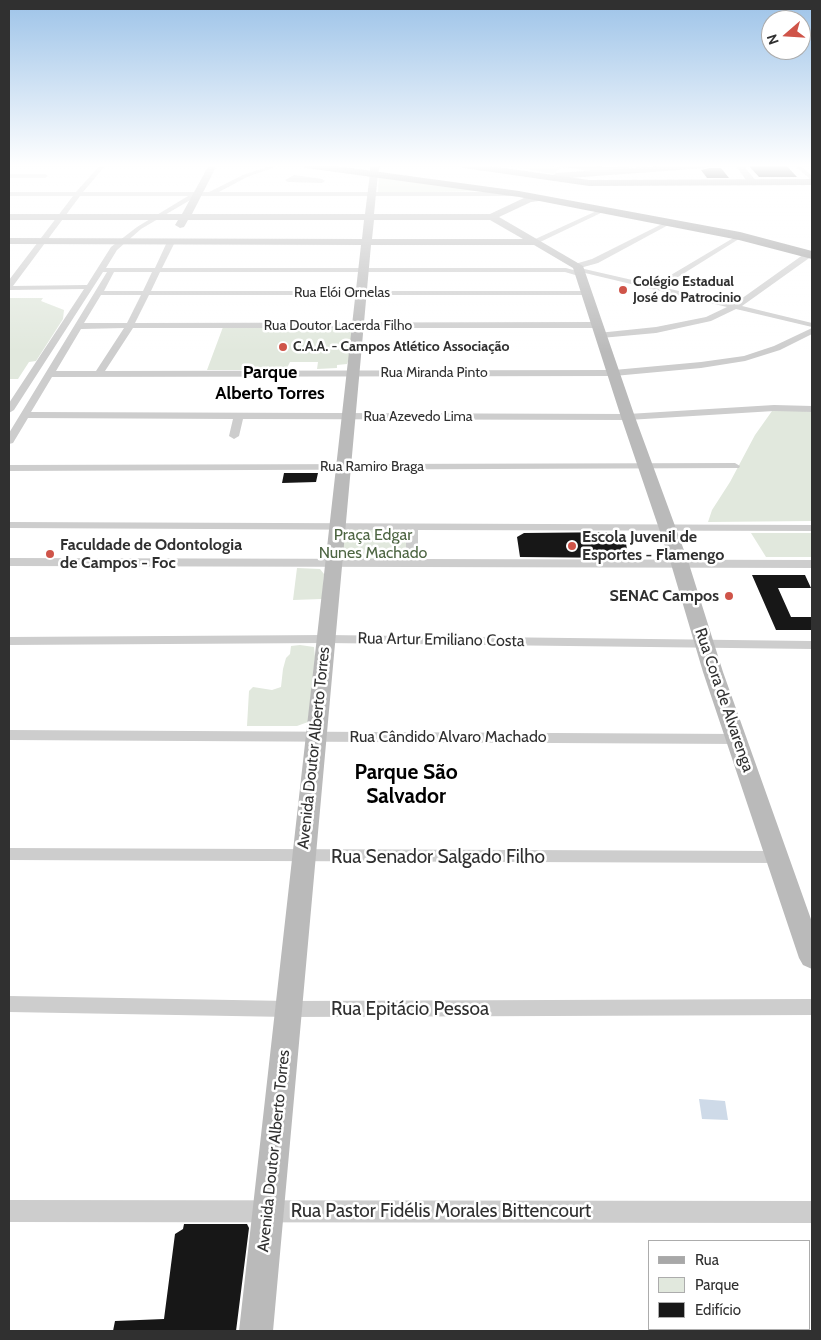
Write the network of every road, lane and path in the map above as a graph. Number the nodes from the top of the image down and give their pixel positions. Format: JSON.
{"nodes":[{"id":1,"x":54,"y":228,"type":"edge"},
{"id":2,"x":140,"y":228,"type":"edge"},
{"id":3,"x":179,"y":228,"type":"edge"},
{"id":4,"x":367,"y":228,"type":"edge"},
{"id":5,"x":497,"y":228,"type":"edge"},
{"id":6,"x":511,"y":228,"type":"edge"},
{"id":7,"x":567,"y":228,"type":"edge"},
{"id":8,"x":659,"y":228,"type":"edge"},
{"id":9,"x":698,"y":228,"type":"edge"},
{"id":10,"x":740,"y":236,"type":"junction"},
{"id":11,"x":9,"y":241,"type":"edge"},
{"id":12,"x":43,"y":241,"type":"junction"},
{"id":13,"x":121,"y":242,"type":"junction"},
{"id":14,"x":171,"y":242,"type":"junction"},
{"id":15,"x":366,"y":242,"type":"junction"},
{"id":16,"x":522,"y":242,"type":"junction"},
{"id":17,"x":537,"y":242,"type":"junction"},
{"id":18,"x":811,"y":255,"type":"edge"},
{"id":19,"x":9,"y":270,"type":"edge"},
{"id":20,"x":20,"y":270,"type":"junction"},
{"id":21,"x":101,"y":270,"type":"junction"},
{"id":22,"x":112,"y":270,"type":"junction"},
{"id":23,"x":156,"y":270,"type":"junction"},
{"id":24,"x":362,"y":270,"type":"junction"},
{"id":25,"x":574,"y":270,"type":"junction"},
{"id":26,"x":9,"y":286,"type":"edge"},
{"id":27,"x":89,"y":287,"type":"junction"},
{"id":28,"x":656,"y":287,"type":"junction"},
{"id":29,"x":98,"y":293,"type":"junction"},
{"id":30,"x":360,"y":293,"type":"junction"},
{"id":31,"x":586,"y":293,"type":"junction"},
{"id":32,"x":146,"y":294,"type":"junction"},
{"id":33,"x":737,"y":306,"type":"junction"},
{"id":34,"x":812,"y":324,"type":"edge"},
{"id":35,"x":80,"y":326,"type":"junction"},
{"id":36,"x":130,"y":326,"type":"junction"},
{"id":37,"x":357,"y":326,"type":"junction"},
{"id":38,"x":599,"y":330,"type":"junction"},
{"id":39,"x":812,"y":331,"type":"edge"},
{"id":40,"x":99,"y":373,"type":"junction"},
{"id":41,"x":352,"y":373,"type":"junction"},
{"id":42,"x":614,"y":373,"type":"junction"},
{"id":43,"x":50,"y":374,"type":"junction"},
{"id":44,"x":812,"y":409,"type":"edge"},
{"id":45,"x":9,"y":410,"type":"edge"},
{"id":46,"x":24,"y":415,"type":"junction"},
{"id":47,"x":239,"y":416,"type":"junction"},
{"id":48,"x":347,"y":416,"type":"junction"},
{"id":49,"x":628,"y":417,"type":"junction"},
{"id":50,"x":234,"y":436,"type":"dead end"},
{"id":51,"x":9,"y":441,"type":"edge"},
{"id":52,"x":646,"y":466,"type":"junction"},
{"id":53,"x":735,"y":466,"type":"dead end"},
{"id":54,"x":344,"y":467,"type":"junction"},
{"id":55,"x":9,"y":468,"type":"edge"},
{"id":56,"x":9,"y":525,"type":"edge"},
{"id":57,"x":337,"y":526,"type":"junction"},
{"id":58,"x":412,"y":526,"type":"junction"},
{"id":59,"x":667,"y":528,"type":"junction"},
{"id":60,"x":812,"y":528,"type":"edge"},
{"id":61,"x":9,"y":562,"type":"edge"},
{"id":62,"x":333,"y":564,"type":"junction"},
{"id":63,"x":412,"y":564,"type":"junction"},
{"id":64,"x":680,"y":564,"type":"junction"},
{"id":65,"x":812,"y":564,"type":"edge"},
{"id":66,"x":326,"y":639,"type":"junction"},
{"id":67,"x":9,"y":641,"type":"edge"},
{"id":68,"x":704,"y":643,"type":"junction"},
{"id":69,"x":812,"y":645,"type":"edge"},
{"id":70,"x":9,"y":735,"type":"edge"},
{"id":71,"x":316,"y":736,"type":"junction"},
{"id":72,"x":737,"y":739,"type":"junction"},
{"id":73,"x":9,"y":854,"type":"edge"},
{"id":74,"x":303,"y":856,"type":"junction"},
{"id":75,"x":777,"y":857,"type":"junction"},
{"id":76,"x":812,"y":958,"type":"edge"},
{"id":77,"x":9,"y":1004,"type":"edge"},
{"id":78,"x":812,"y":1007,"type":"edge"},
{"id":79,"x":288,"y":1009,"type":"junction"},
{"id":80,"x":9,"y":1211,"type":"edge"},
{"id":81,"x":268,"y":1211,"type":"junction"},
{"id":82,"x":812,"y":1212,"type":"edge"},
{"id":83,"x":256,"y":1331,"type":"edge"}],
"edges":[{"from":1,"to":12,"type":"street"},
{"from":2,"to":13,"type":"street"},
{"from":3,"to":14,"type":"main road"},
{"from":4,"to":15,"type":"main road","name":"Avenida Doutor Alberto Torres"},
{"from":5,"to":16,"type":"main road"},
{"from":6,"to":17,"type":"main road"},
{"from":7,"to":17,"type":"street"},
{"from":8,"to":25,"type":"street"},
{"from":9,"to":10,"type":"highway"},
{"from":10,"to":18,"type":"highway"},
{"from":10,"to":28,"type":"street"},
{"from":11,"to":12,"type":"main road"},
{"from":12,"to":13,"type":"main road"},
{"from":12,"to":20,"type":"street"},
{"from":13,"to":14,"type":"main road"},
{"from":13,"to":21,"type":"street"},
{"from":14,"to":15,"type":"main road"},
{"from":14,"to":23,"type":"street"},
{"from":15,"to":16,"type":"main road"},
{"from":15,"to":24,"type":"main road","name":"Avenida Doutor Alberto Torres"},
{"from":16,"to":17,"type":"main road"},
{"from":16,"to":25,"type":"main road"},
{"from":17,"to":25,"type":"main road"},
{"from":18,"to":33,"type":"street","name":"Rua Doutor Lacerda Filho"},
{"from":19,"to":20,"type":"street"},
{"from":20,"to":26,"type":"street"},
{"from":21,"to":22,"type":"street"},
{"from":21,"to":27,"type":"street"},
{"from":22,"to":23,"type":"street"},
{"from":22,"to":29,"type":"street"},
{"from":23,"to":24,"type":"street"},
{"from":23,"to":32,"type":"street"},
{"from":24,"to":25,"type":"street"},
{"from":24,"to":30,"type":"main road","name":"Avenida Doutor Alberto Torres"},
{"from":25,"to":28,"type":"street"},
{"from":25,"to":31,"type":"main road","name":"Rua Cora de Alvarenga"},
{"from":26,"to":27,"type":"street"},
{"from":27,"to":45,"type":"street"},
{"from":28,"to":33,"type":"street"},
{"from":29,"to":32,"type":"street","name":"Rua Elói Ornelas"},
{"from":29,"to":35,"type":"street"},
{"from":30,"to":31,"type":"street","name":"Rua Elói Ornelas"},
{"from":30,"to":32,"type":"street","name":"Rua Elói Ornelas"},
{"from":30,"to":37,"type":"main road","name":"Avenida Doutor Alberto Torres"},
{"from":31,"to":38,"type":"main road","name":"Rua Cora de Alvarenga"},
{"from":32,"to":36,"type":"street"},
{"from":33,"to":34,"type":"street"},
{"from":33,"to":38,"type":"street","name":"Rua Doutor Lacerda Filho"},
{"from":35,"to":36,"type":"street","name":"Rua Doutor Lacerda Filho"},
{"from":35,"to":43,"type":"street"},
{"from":36,"to":37,"type":"street","name":"Rua Doutor Lacerda Filho"},
{"from":36,"to":40,"type":"street"},
{"from":37,"to":38,"type":"street","name":"Rua Doutor Lacerda Filho"},
{"from":37,"to":41,"type":"main road","name":"Avenida Doutor Alberto Torres"},
{"from":38,"to":42,"type":"main road","name":"Rua Cora de Alvarenga"},
{"from":39,"to":42,"type":"street","name":"Rua Miranda Pinto"},
{"from":40,"to":41,"type":"street","name":"Rua Miranda Pinto"},
{"from":40,"to":43,"type":"street","name":"Rua Miranda Pinto"},
{"from":41,"to":42,"type":"street","name":"Rua Miranda Pinto"},
{"from":41,"to":48,"type":"main road","name":"Avenida Doutor Alberto Torres"},
{"from":42,"to":49,"type":"main road","name":"Rua Cora de Alvarenga"},
{"from":43,"to":46,"type":"street"},
{"from":44,"to":49,"type":"street","name":"Rua Azevedo Lima"},
{"from":46,"to":47,"type":"street","name":"Rua Azevedo Lima"},
{"from":46,"to":51,"type":"street"},
{"from":47,"to":48,"type":"street","name":"Rua Azevedo Lima"},
{"from":47,"to":50,"type":"street"},
{"from":48,"to":49,"type":"street","name":"Rua Azevedo Lima"},
{"from":48,"to":54,"type":"main road","name":"Avenida Doutor Alberto Torres"},
{"from":49,"to":52,"type":"main road","name":"Rua Cora de Alvarenga"},
{"from":52,"to":53,"type":"street","name":"Rua Ramiro Braga"},
{"from":52,"to":54,"type":"street","name":"Rua Ramiro Braga"},
{"from":52,"to":59,"type":"main road","name":"Rua Cora de Alvarenga"},
{"from":54,"to":55,"type":"street","name":"Rua Ramiro Braga"},
{"from":54,"to":57,"type":"main road","name":"Avenida Doutor Alberto Torres"},
{"from":56,"to":57,"type":"street"},
{"from":57,"to":58,"type":"street"},
{"from":57,"to":62,"type":"main road","name":"Avenida Doutor Alberto Torres"},
{"from":58,"to":59,"type":"street"},
{"from":58,"to":63,"type":"street"},
{"from":59,"to":60,"type":"street"},
{"from":59,"to":64,"type":"main road","name":"Rua Cora de Alvarenga"},
{"from":61,"to":62,"type":"street"},
{"from":62,"to":63,"type":"street"},
{"from":62,"to":66,"type":"main road","name":"Avenida Doutor Alberto Torres"},
{"from":63,"to":64,"type":"street"},
{"from":64,"to":65,"type":"street"},
{"from":64,"to":68,"type":"main road","name":"Rua Cora de Alvarenga"},
{"from":66,"to":67,"type":"street","name":"Rua Artur Emiliano Costa"},
{"from":66,"to":68,"type":"street","name":"Rua Artur Emiliano Costa"},
{"from":66,"to":71,"type":"main road","name":"Avenida Doutor Alberto Torres"},
{"from":68,"to":69,"type":"street","name":"Rua Artur Emiliano Costa"},
{"from":68,"to":72,"type":"main road","name":"Rua Cora de Alvarenga"},
{"from":70,"to":71,"type":"street","name":"Rua Cândido Alvaro Machado"},
{"from":71,"to":72,"type":"street","name":"Rua Cândido Alvaro Machado"},
{"from":71,"to":74,"type":"main road","name":"Avenida Doutor Alberto Torres"},
{"from":72,"to":75,"type":"main road","name":"Rua Cora de Alvarenga"},
{"from":73,"to":74,"type":"street","name":"Rua Senador Salgado Filho"},
{"from":74,"to":75,"type":"street","name":"Rua Senador Salgado Filho"},
{"from":74,"to":79,"type":"main road","name":"Avenida Doutor Alberto Torres"},
{"from":75,"to":76,"type":"main road","name":"Rua Cora de Alvarenga"},
{"from":77,"to":79,"type":"street","name":"Rua Epitácio Pessoa"},
{"from":78,"to":79,"type":"street","name":"Rua Epitácio Pessoa"},
{"from":79,"to":81,"type":"main road","name":"Avenida Doutor Alberto Torres"},
{"from":80,"to":81,"type":"street","name":"Rua Pastor Fidélis Morales Bittencourt"},
{"from":81,"to":82,"type":"street","name":"Rua Pastor Fidélis Morales Bittencourt"},
{"from":81,"to":83,"type":"main road","name":"Avenida Doutor Alberto Torres"}]}
